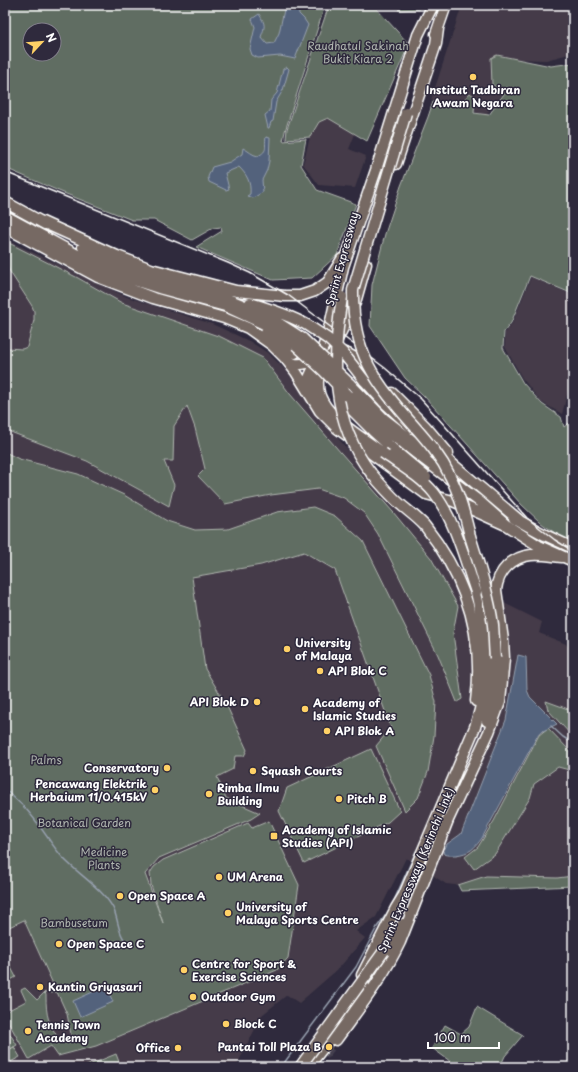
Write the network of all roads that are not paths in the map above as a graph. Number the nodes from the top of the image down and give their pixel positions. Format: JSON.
{"nodes":[{"id":1,"x":446,"y":5,"type":"edge"},
{"id":2,"x":432,"y":6,"type":"edge"},
{"id":3,"x":438,"y":29,"type":"junction"},
{"id":4,"x":403,"y":111,"type":"junction"},
{"id":5,"x":5,"y":202,"type":"edge"},
{"id":6,"x":5,"y":216,"type":"edge"},
{"id":7,"x":40,"y":221,"type":"junction"},
{"id":8,"x":5,"y":227,"type":"edge"},
{"id":9,"x":351,"y":244,"type":"junction"},
{"id":10,"x":109,"y":272,"type":"junction"},
{"id":11,"x":361,"y":283,"type":"junction"},
{"id":12,"x":145,"y":294,"type":"junction"},
{"id":13,"x":336,"y":295,"type":"junction"},
{"id":14,"x":223,"y":297,"type":"junction"},
{"id":15,"x":172,"y":298,"type":"junction"},
{"id":16,"x":355,"y":304,"type":"junction"},
{"id":17,"x":298,"y":346,"type":"junction"},
{"id":18,"x":285,"y":358,"type":"junction"},
{"id":19,"x":317,"y":360,"type":"junction"},
{"id":20,"x":320,"y":411,"type":"junction"},
{"id":21,"x":436,"y":450,"type":"junction"},
{"id":22,"x":462,"y":472,"type":"junction"},
{"id":23,"x":519,"y":520,"type":"junction"},
{"id":24,"x":506,"y":525,"type":"junction"},
{"id":25,"x":573,"y":548,"type":"edge"},
{"id":26,"x":562,"y":557,"type":"junction"},
{"id":27,"x":573,"y":561,"type":"edge"},
{"id":28,"x":476,"y":592,"type":"junction"},
{"id":29,"x":487,"y":655,"type":"junction"},
{"id":30,"x":466,"y":749,"type":"joint"},
{"id":31,"x":478,"y":754,"type":"junction"},
{"id":32,"x":405,"y":893,"type":"junction"},
{"id":33,"x":413,"y":907,"type":"junction"},
{"id":34,"x":336,"y":1040,"type":"tunnel mouth"},
{"id":35,"x":324,"y":1055,"type":"tunnel mouth"},
{"id":36,"x":301,"y":1067,"type":"edge"},
{"id":37,"x":308,"y":1067,"type":"edge"},
{"id":38,"x":316,"y":1067,"type":"edge"}],
"edges":[{"from":1,"to":3,"type":"highway","name":"Sprint Expressway"},
{"from":2,"to":4,"type":"highway","name":"Sprint Expressway"},
{"from":2,"to":9,"type":"highway"},
{"from":3,"to":4,"type":"highway","name":"Sprint Expressway"},
{"from":3,"to":11,"type":"highway"},
{"from":4,"to":21,"type":"highway","bridge":true},
{"from":4,"to":29,"type":"highway","name":"Sprint Expressway","bridge":true},
{"from":5,"to":7,"type":"highway"},
{"from":6,"to":10,"type":"highway"},
{"from":7,"to":9,"type":"highway"},
{"from":7,"to":14,"type":"highway"},
{"from":8,"to":12,"type":"highway"},
{"from":9,"to":13,"type":"highway"},
{"from":10,"to":15,"type":"highway"},
{"from":10,"to":17,"type":"highway"},
{"from":11,"to":16,"type":"highway"},
{"from":11,"to":22,"type":"highway"},
{"from":12,"to":15,"type":"highway"},
{"from":12,"to":18,"type":"highway"},
{"from":13,"to":16,"type":"highway"},
{"from":13,"to":19,"type":"highway"},
{"from":14,"to":17,"type":"highway"},
{"from":14,"to":21,"type":"highway","bridge":true},
{"from":15,"to":17,"type":"highway"},
{"from":16,"to":19,"type":"highway"},
{"from":17,"to":23,"type":"highway","bridge":true},
{"from":17,"to":24,"type":"highway","bridge":true},
{"from":17,"to":28,"type":"highway","bridge":true},
{"from":18,"to":19,"type":"highway"},
{"from":18,"to":20,"type":"highway"},
{"from":19,"to":20,"type":"highway"},
{"from":20,"to":24,"type":"highway"},
{"from":21,"to":29,"type":"highway","bridge":true},
{"from":22,"to":23,"type":"highway"},
{"from":22,"to":28,"type":"highway","bridge":true},
{"from":23,"to":25,"type":"highway"},
{"from":24,"to":26,"type":"highway"},
{"from":26,"to":27,"type":"highway"},
{"from":26,"to":31,"type":"highway"},
{"from":28,"to":29,"type":"highway"},
{"from":29,"to":30,"type":"highway","name":"Sprint Expressway"},
{"from":29,"to":31,"type":"highway"},
{"from":30,"to":32,"type":"highway","name":"Sprint Expressway (Kerinchi Link)"},
{"from":31,"to":33,"type":"highway","name":"Sprint Expressway (Kerinchi Link)"},
{"from":32,"to":36,"type":"highway"},
{"from":32,"to":37,"type":"highway"},
{"from":33,"to":34,"type":"highway","name":"Sprint Expressway (Kerinchi Link)"},
{"from":33,"to":36,"type":"highway","bridge":true},
{"from":35,"to":38,"type":"highway"}]}
